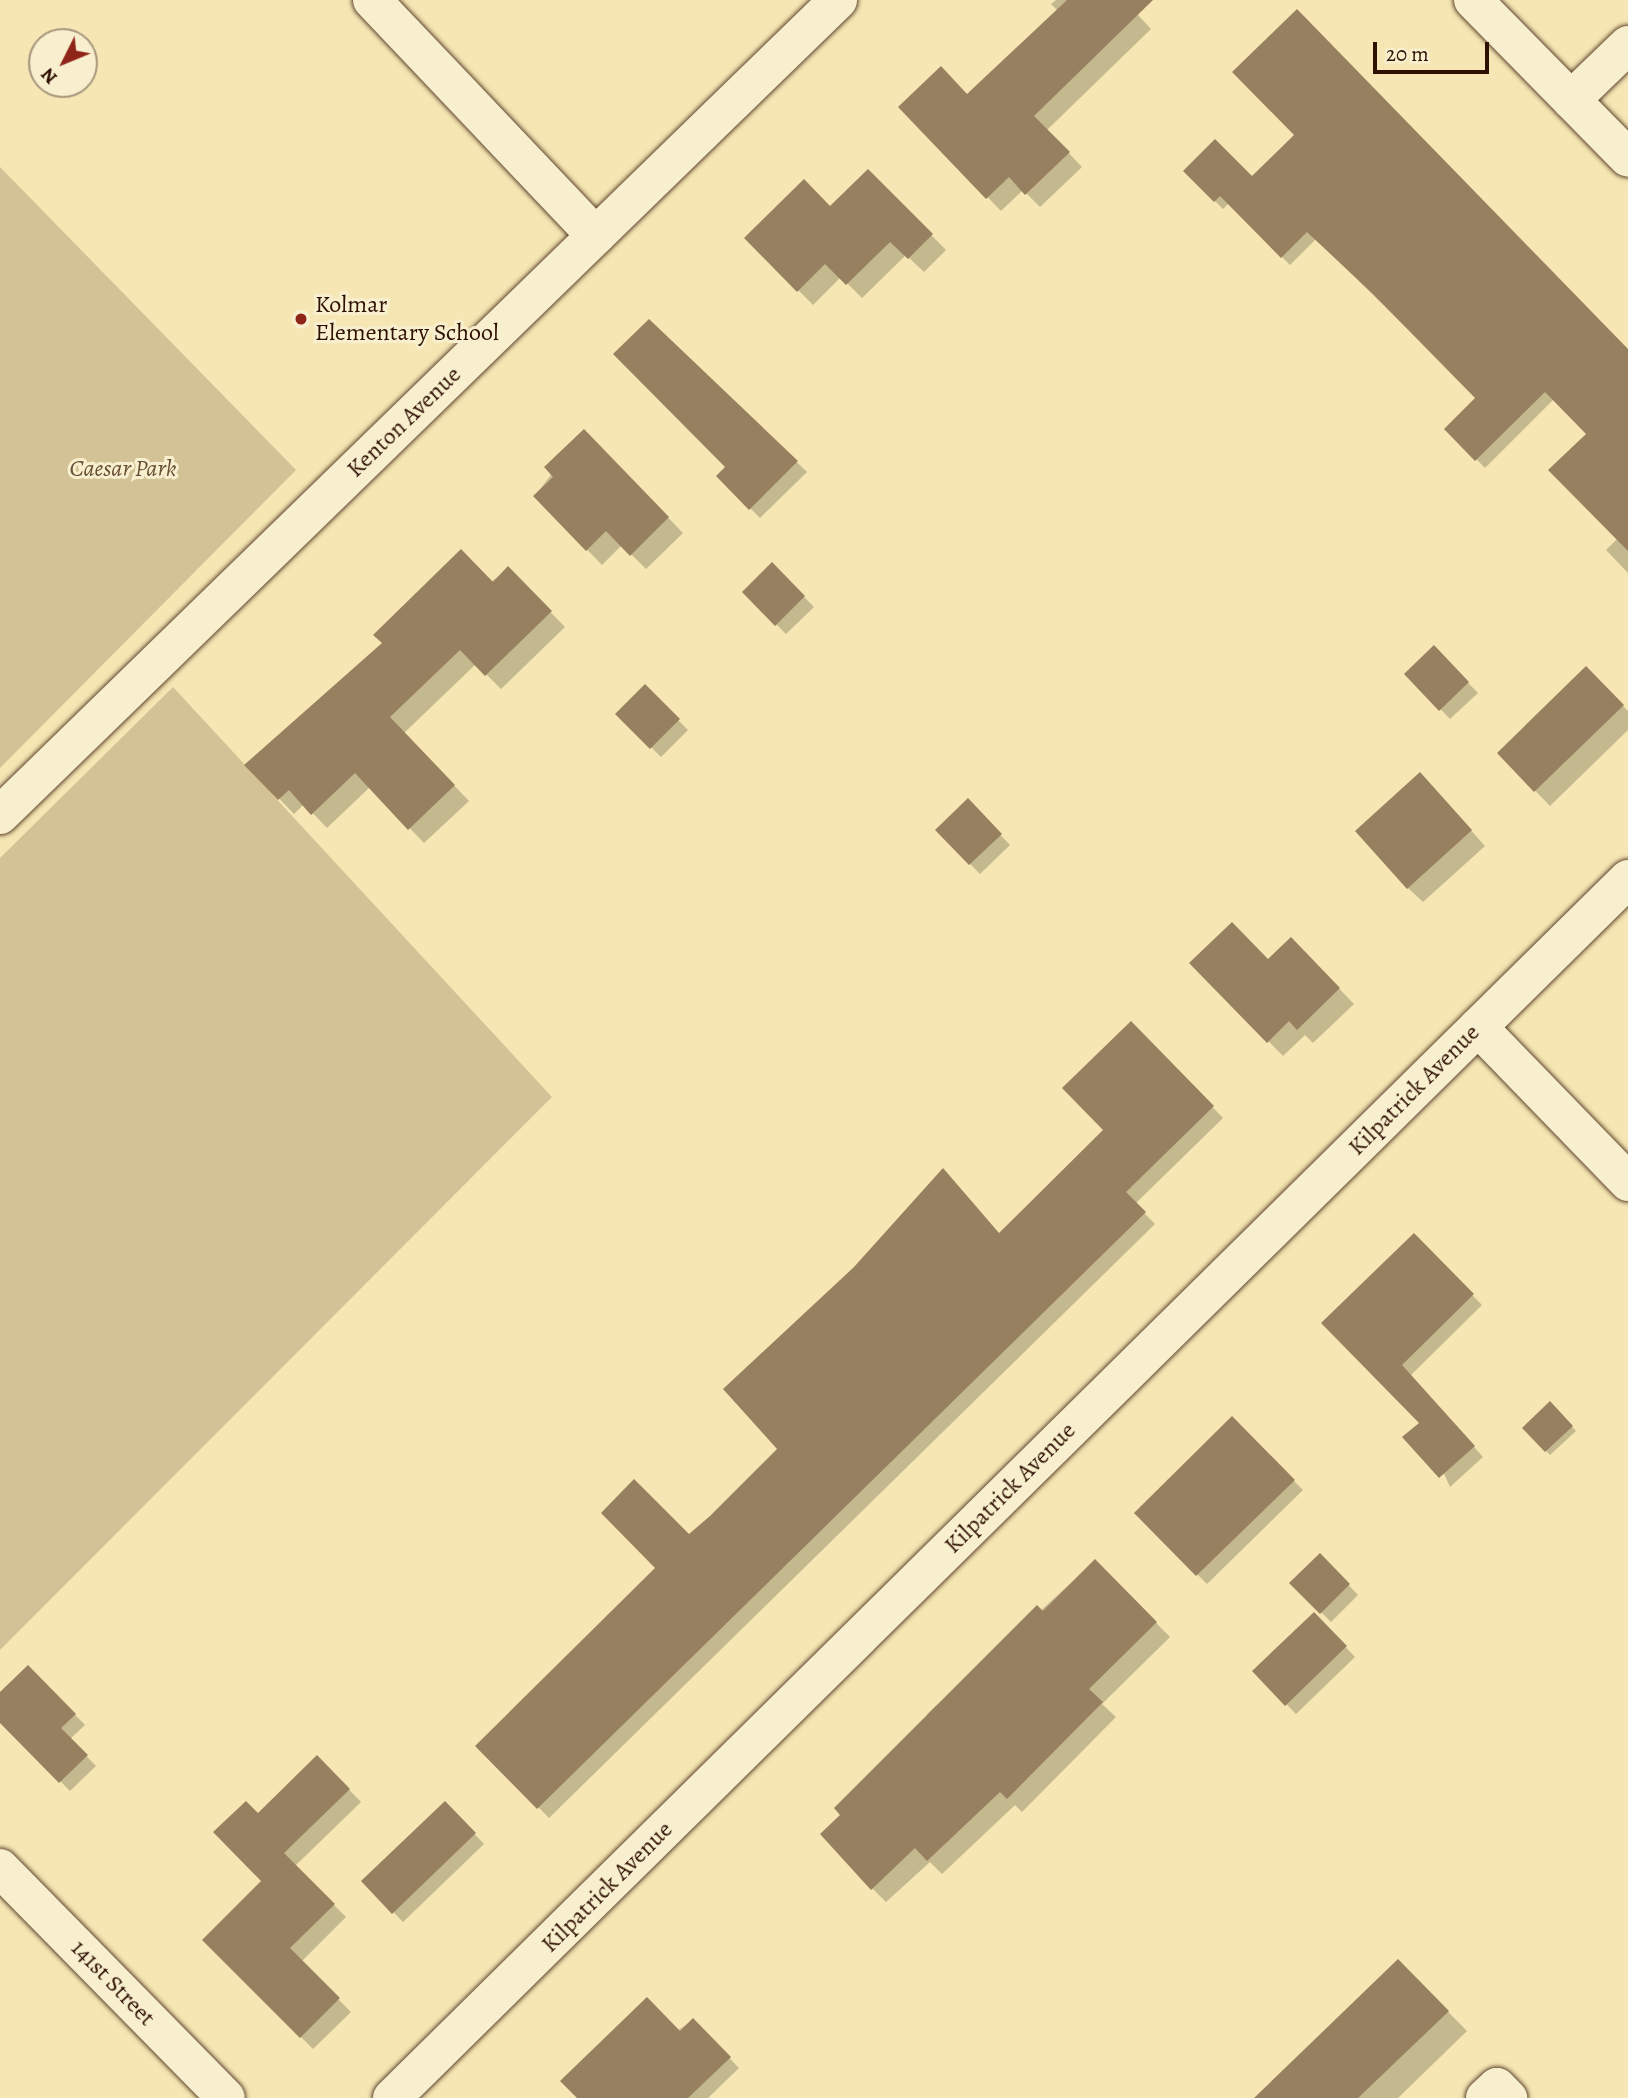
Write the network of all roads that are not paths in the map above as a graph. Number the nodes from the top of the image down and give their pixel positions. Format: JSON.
{"nodes":[{"id":1,"x":372,"y":0,"type":"edge"},
{"id":2,"x":838,"y":0,"type":"edge"},
{"id":3,"x":1473,"y":0,"type":"edge"},
{"id":4,"x":1628,"y":45,"type":"edge"},
{"id":5,"x":1571,"y":100,"type":"junction"},
{"id":6,"x":1628,"y":158,"type":"edge"},
{"id":7,"x":596,"y":236,"type":"junction"},
{"id":8,"x":0,"y":816,"type":"edge"},
{"id":9,"x":1628,"y":879,"type":"edge"},
{"id":10,"x":1478,"y":1027,"type":"junction"},
{"id":11,"x":1628,"y":1182,"type":"edge"},
{"id":12,"x":0,"y":1868,"type":"edge"},
{"id":13,"x":226,"y":2098,"type":"edge"},
{"id":14,"x":392,"y":2098,"type":"edge"},
{"id":15,"x":1485,"y":2098,"type":"edge"},
{"id":16,"x":1508,"y":2098,"type":"edge"}],
"edges":[{"from":1,"to":7,"type":"street"},
{"from":2,"to":7,"type":"street","name":"Kenton Avenue"},
{"from":3,"to":5,"type":"street"},
{"from":4,"to":5,"type":"street"},
{"from":5,"to":6,"type":"street"},
{"from":7,"to":8,"type":"street","name":"Kenton Avenue"},
{"from":9,"to":10,"type":"street","name":"Kilpatrick Avenue"},
{"from":10,"to":11,"type":"street"},
{"from":10,"to":14,"type":"street","name":"Kilpatrick Avenue"},
{"from":12,"to":13,"type":"street","name":"141st Street"},
{"from":15,"to":16,"type":"street"}]}
